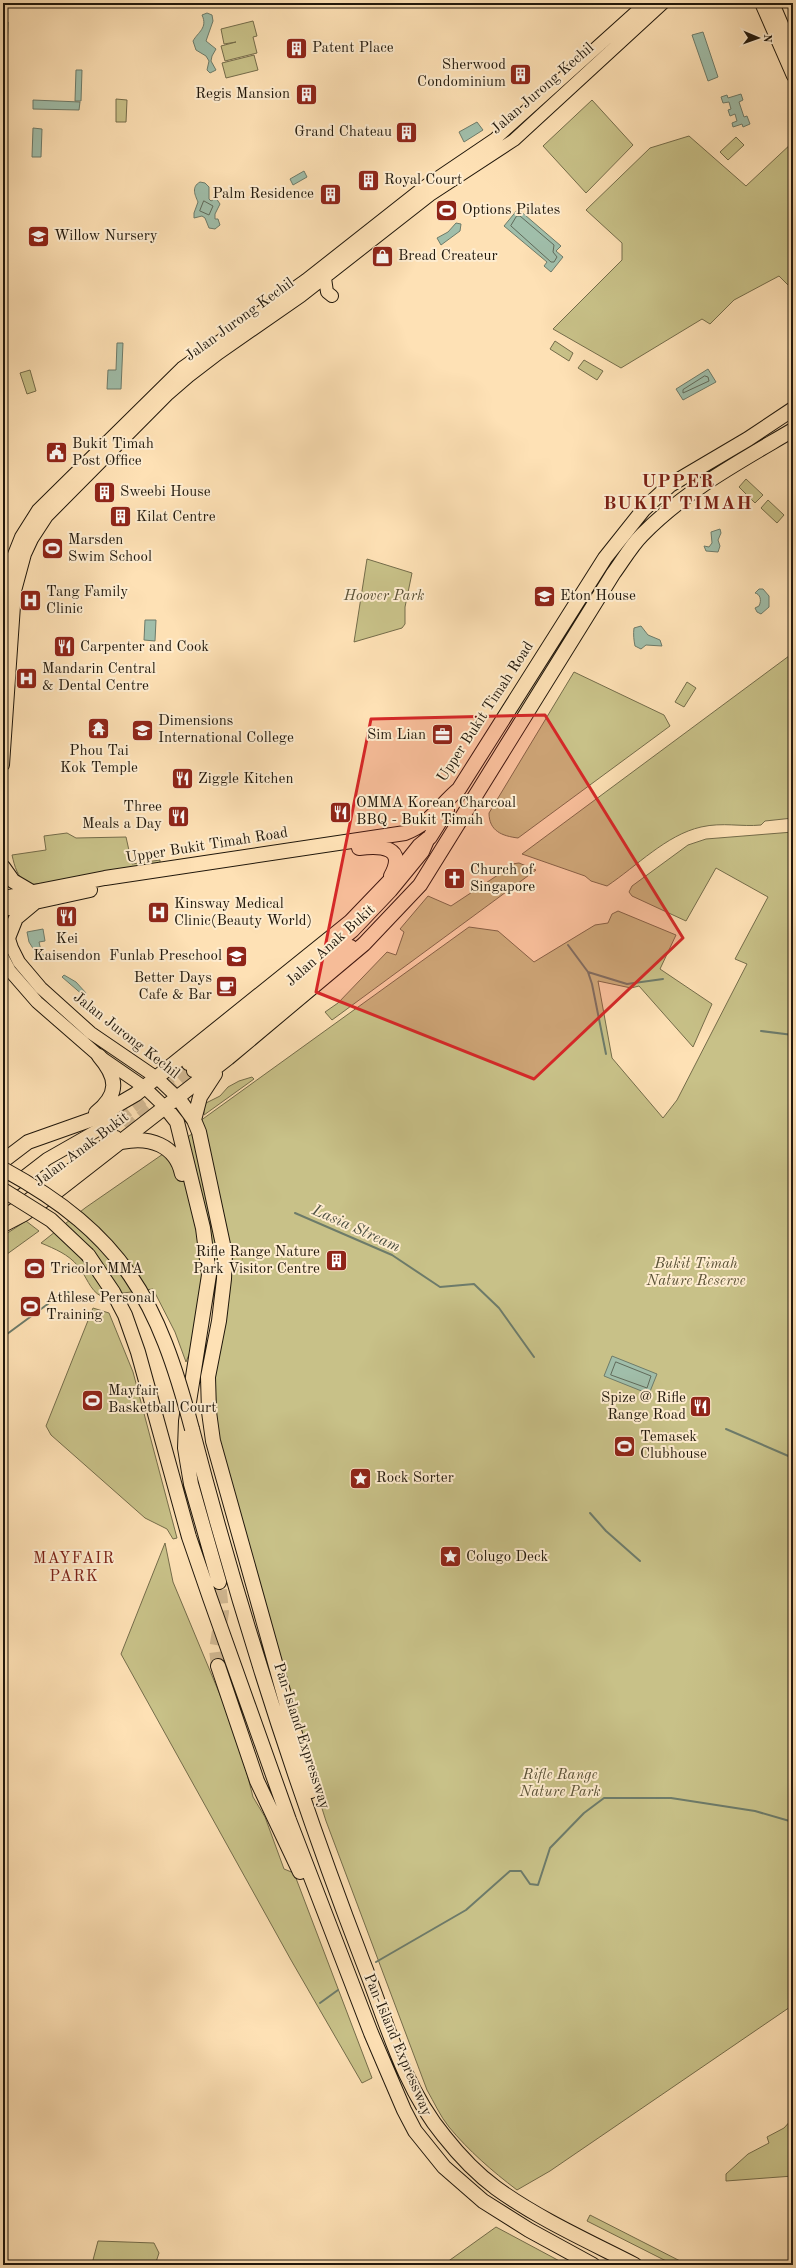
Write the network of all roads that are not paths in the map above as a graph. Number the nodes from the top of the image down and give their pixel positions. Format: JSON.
{"nodes":[{"id":1,"x":646,"y":3,"type":"edge"},
{"id":2,"x":662,"y":3,"type":"edge"},
{"id":3,"x":761,"y":3,"type":"edge"},
{"id":4,"x":773,"y":3,"type":"edge"},
{"id":5,"x":793,"y":50,"type":"edge"},
{"id":6,"x":793,"y":76,"type":"edge"},
{"id":7,"x":400,"y":213,"type":"junction"},
{"id":8,"x":325,"y":278,"type":"junction"},
{"id":9,"x":332,"y":296,"type":"dead end"},
{"id":10,"x":793,"y":409,"type":"edge"},
{"id":11,"x":793,"y":430,"type":"edge"},
{"id":12,"x":655,"y":498,"type":"junction"},
{"id":13,"x":675,"y":504,"type":"junction"},
{"id":14,"x":3,"y":602,"type":"edge"},
{"id":15,"x":3,"y":765,"type":"edge"},
{"id":16,"x":459,"y":789,"type":"junction"},
{"id":17,"x":430,"y":837,"type":"junction"},
{"id":18,"x":3,"y":867,"type":"edge"},
{"id":19,"x":428,"y":871,"type":"junction"},
{"id":20,"x":386,"y":885,"type":"junction"},
{"id":21,"x":33,"y":896,"type":"junction"},
{"id":22,"x":3,"y":898,"type":"edge"},
{"id":23,"x":3,"y":909,"type":"edge"},
{"id":24,"x":3,"y":921,"type":"edge"},
{"id":25,"x":8,"y":938,"type":"junction"},
{"id":26,"x":3,"y":958,"type":"edge"},
{"id":27,"x":99,"y":1056,"type":"junction"},
{"id":28,"x":228,"y":1058,"type":"junction"},
{"id":29,"x":157,"y":1078,"type":"junction"},
{"id":30,"x":144,"y":1087,"type":"junction"},
{"id":31,"x":178,"y":1098,"type":"junction"},
{"id":32,"x":166,"y":1108,"type":"junction"},
{"id":33,"x":119,"y":1118,"type":"tunnel mouth"},
{"id":34,"x":194,"y":1120,"type":"junction"},
{"id":35,"x":86,"y":1122,"type":"junction"},
{"id":36,"x":124,"y":1136,"type":"junction"},
{"id":37,"x":180,"y":1152,"type":"junction"},
{"id":38,"x":3,"y":1161,"type":"edge"},
{"id":39,"x":3,"y":1169,"type":"edge"},
{"id":40,"x":3,"y":1190,"type":"edge"},
{"id":41,"x":3,"y":1193,"type":"edge"},
{"id":42,"x":3,"y":1216,"type":"edge"},
{"id":43,"x":3,"y":1225,"type":"edge"},
{"id":44,"x":219,"y":1582,"type":"tunnel mouth"},
{"id":45,"x":218,"y":1666,"type":"tunnel mouth"},
{"id":46,"x":387,"y":2024,"type":"junction"},
{"id":47,"x":371,"y":2033,"type":"junction"},
{"id":48,"x":593,"y":2265,"type":"edge"},
{"id":49,"x":635,"y":2265,"type":"edge"}],
"edges":[{"from":1,"to":7,"type":"main road","name":"Jalan Jurong Kechil"},
{"from":2,"to":7,"type":"main road","name":"Jalan Jurong Kechil"},
{"from":3,"to":6,"type":"main road"},
{"from":4,"to":5,"type":"main road"},
{"from":7,"to":8,"type":"main road","name":"Jalan Jurong Kechil"},
{"from":7,"to":14,"type":"main road","name":"Jalan Jurong Kechil"},
{"from":8,"to":9,"type":"main road"},
{"from":8,"to":15,"type":"main road","name":"Jalan Jurong Kechil"},
{"from":10,"to":12,"type":"highway","name":"Upper Bukit Timah Road"},
{"from":11,"to":13,"type":"highway"},
{"from":12,"to":13,"type":"highway"},
{"from":12,"to":16,"type":"highway","name":"Upper Bukit Timah Road"},
{"from":13,"to":19,"type":"highway"},
{"from":16,"to":17,"type":"highway","name":"Jalan Anak Bukit"},
{"from":16,"to":21,"type":"highway","name":"Upper Bukit Timah Road"},
{"from":17,"to":19,"type":"main road","name":"Jalan Anak Bukit"},
{"from":17,"to":20,"type":"highway","name":"Jalan Anak Bukit"},
{"from":18,"to":21,"type":"highway"},
{"from":19,"to":28,"type":"highway","name":"Jalan Anak Bukit"},
{"from":20,"to":21,"type":"highway","name":"Upper Bukit Timah Road"},
{"from":20,"to":29,"type":"highway","name":"Jalan Anak Bukit"},
{"from":21,"to":22,"type":"highway","name":"Upper Bukit Timah Road"},
{"from":21,"to":23,"type":"highway","name":"Upper Bukit Timah Road"},
{"from":21,"to":25,"type":"highway"},
{"from":24,"to":25,"type":"main road","name":"Jalan Jurong Kechil"},
{"from":25,"to":29,"type":"main road","name":"Jalan Jurong Kechil"},
{"from":26,"to":27,"type":"main road","name":"Jalan Jurong Kechil"},
{"from":27,"to":30,"type":"main road","name":"Jalan Jurong Kechil"},
{"from":27,"to":35,"type":"highway"},
{"from":28,"to":31,"type":"highway","name":"Jalan Anak Bukit"},
{"from":28,"to":34,"type":"highway"},
{"from":29,"to":30,"type":"highway","name":"Jalan Anak Bukit"},
{"from":29,"to":31,"type":"main road","name":"Jalan Jurong Kechil"},
{"from":30,"to":32,"type":"main road","name":"Jalan Jurong Kechil"},
{"from":30,"to":35,"type":"highway","name":"Jalan Anak Bukit"},
{"from":31,"to":32,"type":"highway","name":"Jalan Anak Bukit"},
{"from":31,"to":34,"type":"highway"},
{"from":32,"to":36,"type":"highway","name":"Jalan Anak Bukit"},
{"from":32,"to":37,"type":"highway"},
{"from":33,"to":41,"type":"main road","name":"Jalan Anak Bukit"},
{"from":34,"to":46,"type":"highway"},
{"from":35,"to":38,"type":"highway","name":"Jalan Anak Bukit"},
{"from":36,"to":37,"type":"highway"},
{"from":36,"to":42,"type":"main road","name":"Jalan Anak Bukit"},
{"from":36,"to":43,"type":"highway","name":"Jalan Anak Bukit"},
{"from":37,"to":44,"type":"highway"},
{"from":39,"to":46,"type":"highway","name":"Pan-Island Expressway","bridge":true},
{"from":40,"to":47,"type":"highway","name":"Pan-Island Expressway","bridge":true},
{"from":45,"to":47,"type":"highway"},
{"from":46,"to":49,"type":"highway","name":"Pan-Island Expressway"},
{"from":47,"to":48,"type":"highway","name":"Pan-Island Expressway"}]}
